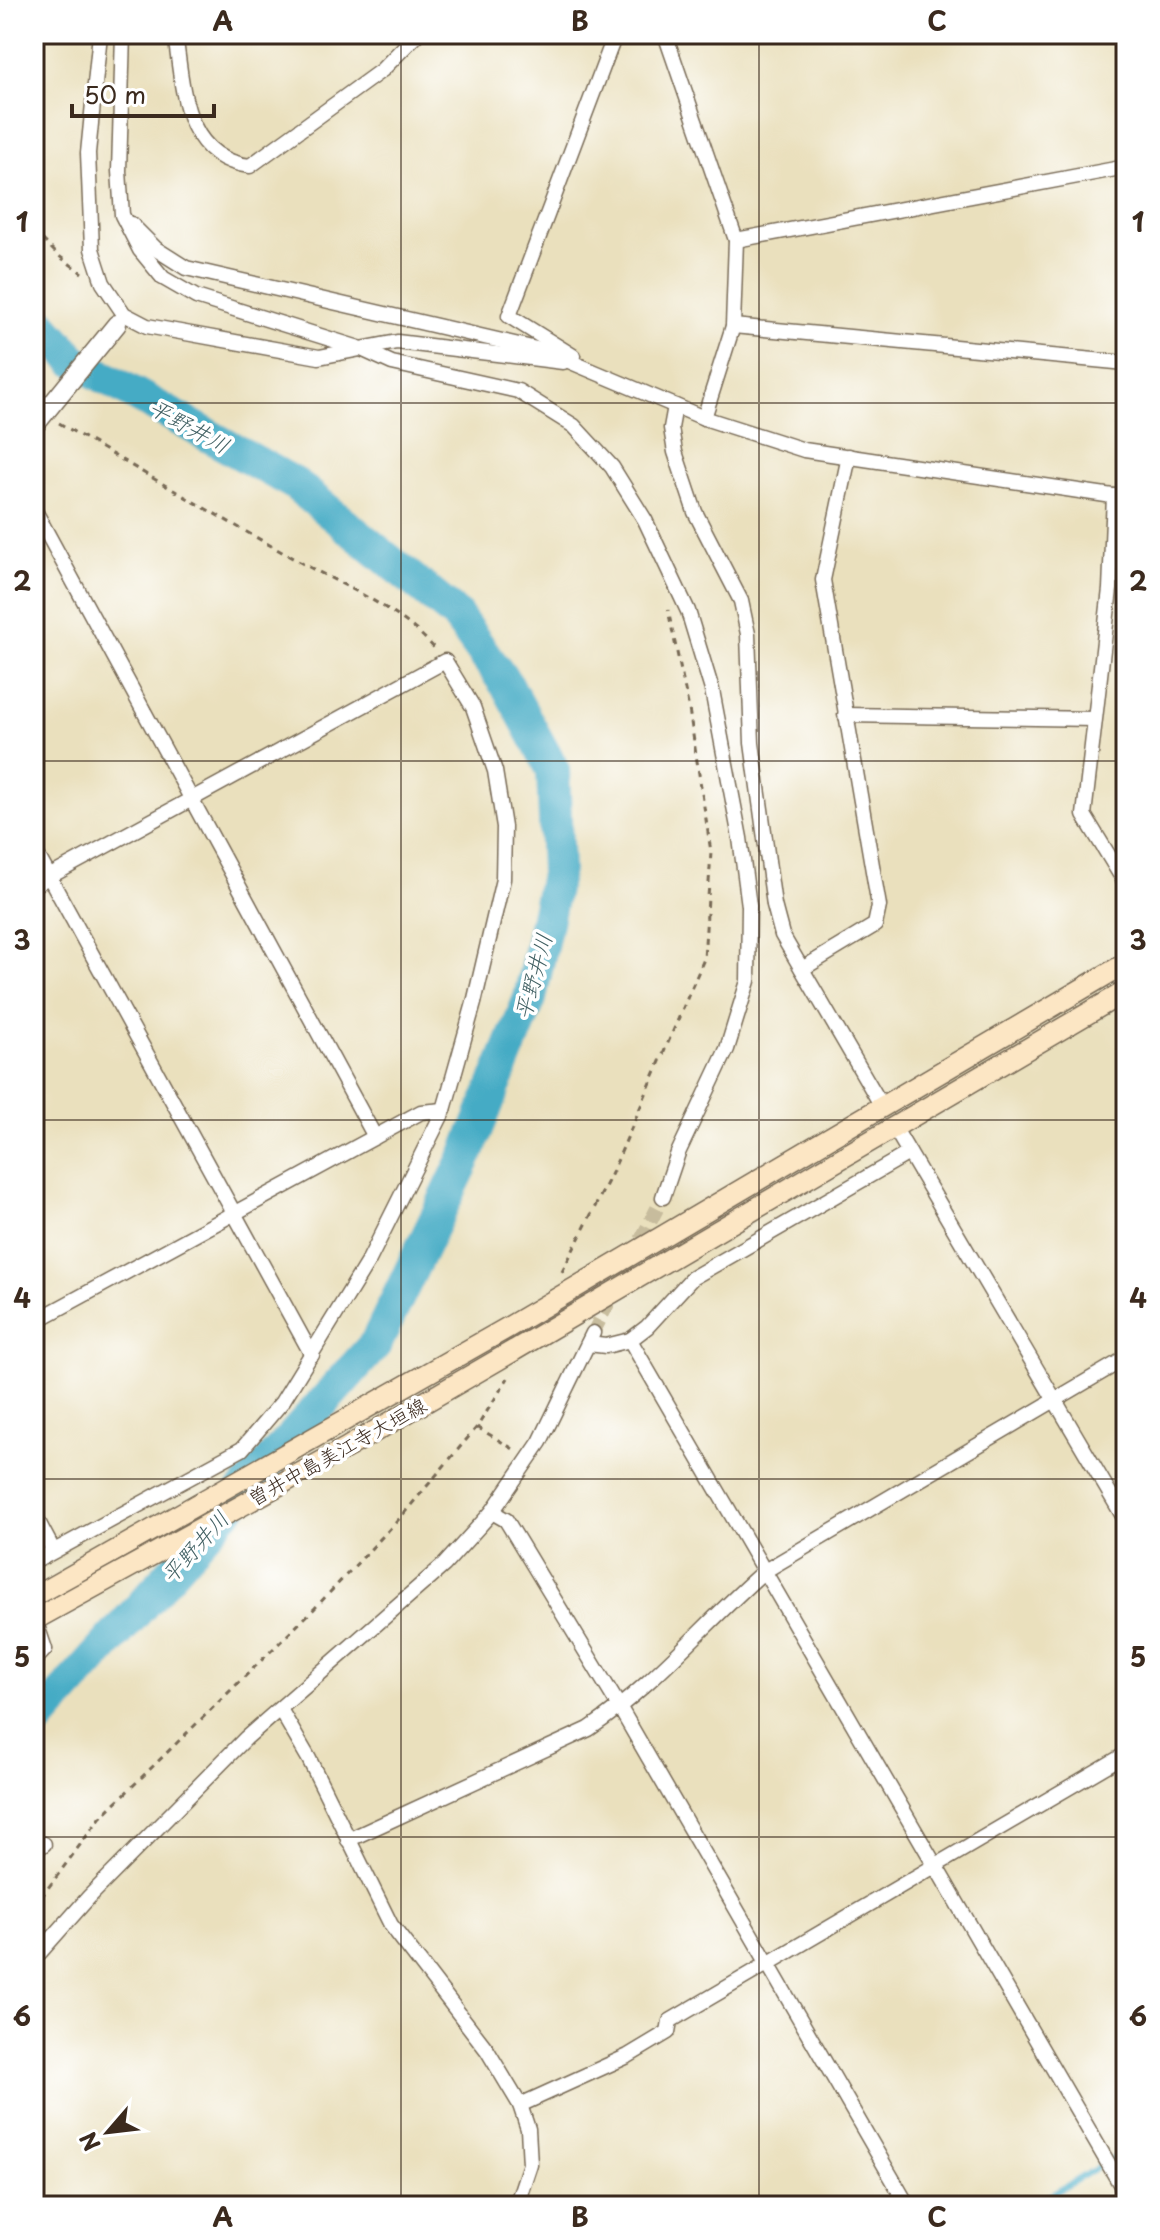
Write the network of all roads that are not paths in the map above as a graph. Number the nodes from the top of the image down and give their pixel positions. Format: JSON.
{"nodes":[{"id":1,"x":100,"y":34,"type":"edge"},
{"id":2,"x":123,"y":34,"type":"edge"},
{"id":3,"x":175,"y":34,"type":"edge"},
{"id":4,"x":417,"y":34,"type":"edge"},
{"id":5,"x":613,"y":34,"type":"edge"},
{"id":6,"x":665,"y":34,"type":"edge"},
{"id":7,"x":1126,"y":167,"type":"edge"},
{"id":8,"x":122,"y":215,"type":"junction"},
{"id":9,"x":736,"y":240,"type":"junction"},
{"id":10,"x":121,"y":319,"type":"junction"},
{"id":11,"x":733,"y":326,"type":"junction"},
{"id":12,"x":359,"y":348,"type":"junction"},
{"id":13,"x":1126,"y":363,"type":"edge"},
{"id":14,"x":578,"y":364,"type":"junction"},
{"id":15,"x":675,"y":406,"type":"junction"},
{"id":16,"x":40,"y":412,"type":"edge"},
{"id":17,"x":704,"y":418,"type":"junction"},
{"id":18,"x":849,"y":456,"type":"junction"},
{"id":19,"x":1120,"y":497,"type":"edge"},
{"id":20,"x":34,"y":509,"type":"edge"},
{"id":21,"x":1110,"y":589,"type":"junction"},
{"id":22,"x":1126,"y":589,"type":"edge"},
{"id":23,"x":845,"y":715,"type":"junction"},
{"id":24,"x":1094,"y":719,"type":"junction"},
{"id":25,"x":192,"y":800,"type":"junction"},
{"id":26,"x":34,"y":849,"type":"edge"},
{"id":27,"x":49,"y":877,"type":"junction"},
{"id":28,"x":1126,"y":884,"type":"edge"},
{"id":29,"x":34,"y":885,"type":"edge"},
{"id":30,"x":1126,"y":963,"type":"edge"},
{"id":31,"x":802,"y":969,"type":"junction"},
{"id":32,"x":1126,"y":991,"type":"edge"},
{"id":33,"x":883,"y":1108,"type":"junction"},
{"id":34,"x":444,"y":1110,"type":"junction"},
{"id":35,"x":894,"y":1127,"type":"junction"},
{"id":36,"x":375,"y":1137,"type":"junction"},
{"id":37,"x":909,"y":1153,"type":"junction"},
{"id":38,"x":663,"y":1197,"type":"tunnel mouth"},
{"id":39,"x":233,"y":1214,"type":"junction"},
{"id":40,"x":34,"y":1322,"type":"edge"},
{"id":41,"x":630,"y":1340,"type":"junction"},
{"id":42,"x":312,"y":1355,"type":"junction"},
{"id":43,"x":1126,"y":1358,"type":"edge"},
{"id":44,"x":1054,"y":1400,"type":"junction"},
{"id":45,"x":492,"y":1512,"type":"junction"},
{"id":46,"x":34,"y":1514,"type":"edge"},
{"id":47,"x":1126,"y":1521,"type":"edge"},
{"id":48,"x":53,"y":1550,"type":"junction"},
{"id":49,"x":34,"y":1562,"type":"edge"},
{"id":50,"x":763,"y":1572,"type":"junction"},
{"id":51,"x":34,"y":1597,"type":"edge"},
{"id":52,"x":34,"y":1618,"type":"edge"},
{"id":53,"x":34,"y":1661,"type":"edge"},
{"id":54,"x":620,"y":1708,"type":"junction"},
{"id":55,"x":280,"y":1709,"type":"junction"},
{"id":56,"x":1126,"y":1754,"type":"edge"},
{"id":57,"x":348,"y":1840,"type":"junction"},
{"id":58,"x":934,"y":1867,"type":"junction"},
{"id":59,"x":34,"y":1959,"type":"edge"},
{"id":60,"x":767,"y":1965,"type":"junction"},
{"id":61,"x":520,"y":2105,"type":"junction"},
{"id":62,"x":1119,"y":2175,"type":"edge"},
{"id":63,"x":1126,"y":2194,"type":"edge"},
{"id":64,"x":512,"y":2206,"type":"edge"},
{"id":65,"x":908,"y":2206,"type":"edge"}],
"edges":[{"from":1,"to":10,"type":"street"},
{"from":2,"to":8,"type":"street"},
{"from":3,"to":4,"type":"street"},
{"from":5,"to":14,"type":"street"},
{"from":6,"to":9,"type":"street"},
{"from":7,"to":9,"type":"street"},
{"from":8,"to":12,"type":"street"},
{"from":8,"to":14,"type":"street"},
{"from":9,"to":11,"type":"street"},
{"from":10,"to":12,"type":"street"},
{"from":10,"to":16,"type":"street"},
{"from":11,"to":13,"type":"street"},
{"from":11,"to":17,"type":"street"},
{"from":12,"to":14,"type":"street"},
{"from":12,"to":38,"type":"street"},
{"from":14,"to":15,"type":"street"},
{"from":15,"to":17,"type":"street"},
{"from":15,"to":31,"type":"street"},
{"from":17,"to":18,"type":"street"},
{"from":18,"to":19,"type":"street"},
{"from":18,"to":23,"type":"street"},
{"from":19,"to":21,"type":"street"},
{"from":20,"to":25,"type":"street"},
{"from":21,"to":22,"type":"street"},
{"from":21,"to":24,"type":"street"},
{"from":23,"to":24,"type":"street"},
{"from":23,"to":31,"type":"street"},
{"from":24,"to":28,"type":"street"},
{"from":25,"to":27,"type":"street"},
{"from":25,"to":34,"type":"street"},
{"from":25,"to":36,"type":"street"},
{"from":26,"to":27,"type":"street"},
{"from":27,"to":29,"type":"street"},
{"from":27,"to":39,"type":"street"},
{"from":30,"to":33,"type":"main road","name":"曽井中島美江寺大垣線"},
{"from":31,"to":33,"type":"street"},
{"from":32,"to":35,"type":"main road","name":"曽井中島美江寺大垣線"},
{"from":33,"to":51,"type":"main road","name":"曽井中島美江寺大垣線"},
{"from":34,"to":36,"type":"street"},
{"from":34,"to":42,"type":"street"},
{"from":35,"to":37,"type":"street"},
{"from":35,"to":52,"type":"main road","name":"曽井中島美江寺大垣線","bridge":true},
{"from":36,"to":39,"type":"street"},
{"from":37,"to":41,"type":"street"},
{"from":37,"to":44,"type":"street"},
{"from":39,"to":40,"type":"street"},
{"from":39,"to":42,"type":"street"},
{"from":41,"to":45,"type":"street"},
{"from":41,"to":50,"type":"street"},
{"from":42,"to":48,"type":"street"},
{"from":43,"to":44,"type":"street"},
{"from":44,"to":47,"type":"street"},
{"from":44,"to":50,"type":"street"},
{"from":45,"to":54,"type":"street"},
{"from":45,"to":55,"type":"street"},
{"from":46,"to":48,"type":"street"},
{"from":48,"to":49,"type":"street"},
{"from":50,"to":54,"type":"street"},
{"from":50,"to":58,"type":"street"},
{"from":52,"to":53,"type":"street"},
{"from":54,"to":57,"type":"street"},
{"from":54,"to":60,"type":"street"},
{"from":55,"to":57,"type":"street"},
{"from":55,"to":59,"type":"street"},
{"from":56,"to":58,"type":"street"},
{"from":57,"to":61,"type":"street"},
{"from":58,"to":60,"type":"street"},
{"from":58,"to":62,"type":"street"},
{"from":60,"to":61,"type":"street"},
{"from":60,"to":65,"type":"street"},
{"from":61,"to":64,"type":"street"},
{"from":62,"to":63,"type":"street"}]}
